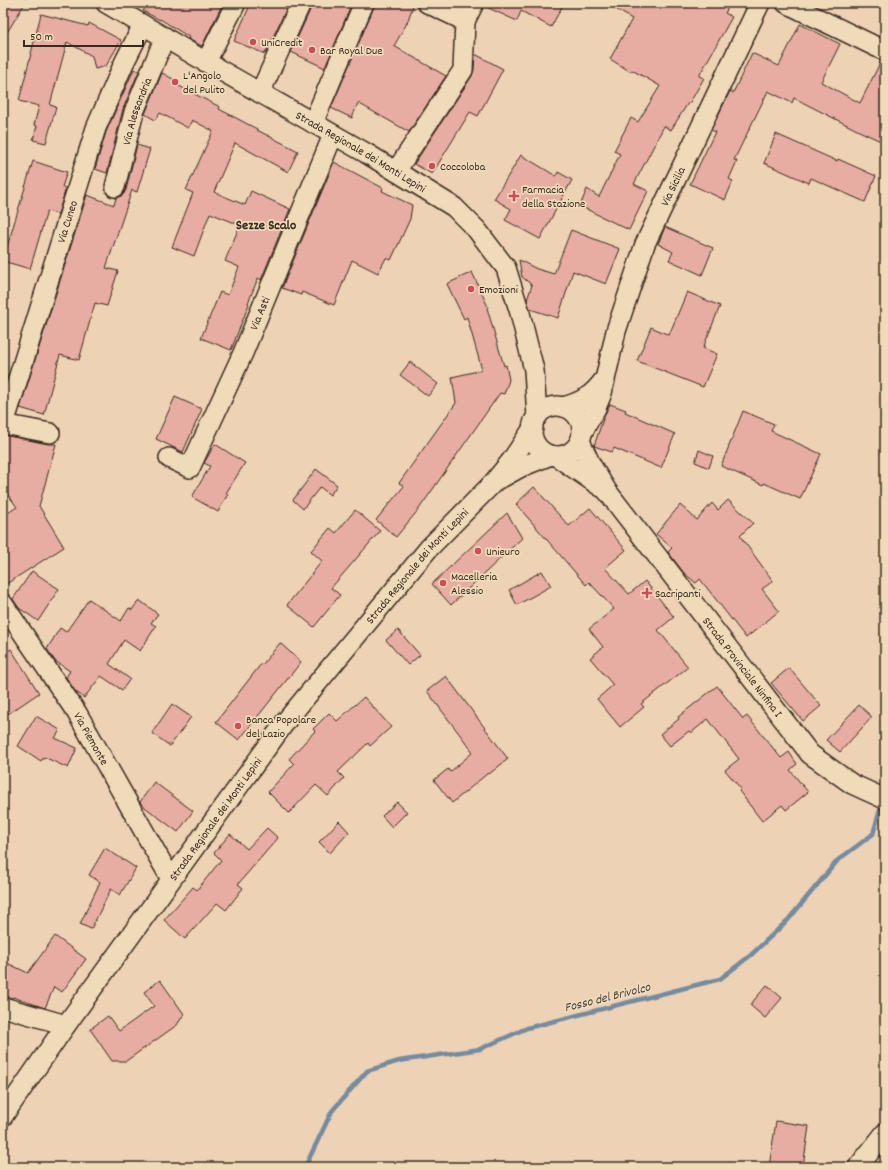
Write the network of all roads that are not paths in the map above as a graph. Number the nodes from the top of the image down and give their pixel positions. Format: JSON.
{"nodes":[{"id":1,"x":106,"y":3,"type":"edge"},
{"id":2,"x":236,"y":3,"type":"edge"},
{"id":3,"x":301,"y":3,"type":"edge"},
{"id":4,"x":364,"y":3,"type":"edge"},
{"id":5,"x":427,"y":3,"type":"edge"},
{"id":6,"x":474,"y":3,"type":"edge"},
{"id":7,"x":760,"y":3,"type":"edge"},
{"id":8,"x":786,"y":3,"type":"edge"},
{"id":9,"x":136,"y":15,"type":"edge"},
{"id":10,"x":465,"y":21,"type":"junction"},
{"id":11,"x":165,"y":37,"type":"junction"},
{"id":12,"x":885,"y":51,"type":"edge"},
{"id":13,"x":206,"y":62,"type":"junction"},
{"id":14,"x":260,"y":93,"type":"junction"},
{"id":15,"x":313,"y":124,"type":"junction"},
{"id":16,"x":333,"y":135,"type":"junction"},
{"id":17,"x":396,"y":171,"type":"junction"},
{"id":18,"x":115,"y":187,"type":"dead end"},
{"id":19,"x":534,"y":370,"type":"junction"},
{"id":20,"x":605,"y":378,"type":"junction"},
{"id":21,"x":561,"y":407,"type":"junction"},
{"id":22,"x":535,"y":423,"type":"junction"},
{"id":23,"x":4,"y":424,"type":"edge"},
{"id":24,"x":50,"y":433,"type":"dead end"},
{"id":25,"x":581,"y":437,"type":"junction"},
{"id":26,"x":554,"y":455,"type":"junction"},
{"id":27,"x":169,"y":458,"type":"dead end"},
{"id":28,"x":493,"y":483,"type":"junction"},
{"id":29,"x":607,"y":491,"type":"junction"},
{"id":30,"x":3,"y":604,"type":"edge"},
{"id":31,"x":885,"y":799,"type":"edge"},
{"id":32,"x":171,"y":879,"type":"junction"},
{"id":33,"x":3,"y":1007,"type":"edge"},
{"id":34,"x":66,"y":1025,"type":"junction"},
{"id":35,"x":3,"y":1116,"type":"edge"},
{"id":36,"x":885,"y":1133,"type":"edge"},
{"id":37,"x":858,"y":1167,"type":"edge"}],
"edges":[{"from":1,"to":9,"type":"street","name":"Strada Regionale dei Monti Lepini"},
{"from":2,"to":13,"type":"street"},
{"from":3,"to":14,"type":"street"},
{"from":4,"to":15,"type":"street"},
{"from":5,"to":10,"type":"street"},
{"from":6,"to":10,"type":"street"},
{"from":7,"to":20,"type":"street","name":"Via Sicilia"},
{"from":8,"to":12,"type":"street"},
{"from":9,"to":11,"type":"street","name":"Strada Regionale dei Monti Lepini"},
{"from":9,"to":23,"type":"street","name":"Via Cuneo"},
{"from":10,"to":17,"type":"street"},
{"from":11,"to":13,"type":"street","name":"Strada Regionale dei Monti Lepini"},
{"from":11,"to":18,"type":"street","name":"Via Alessandria"},
{"from":13,"to":14,"type":"street","name":"Strada Regionale dei Monti Lepini"},
{"from":14,"to":15,"type":"street","name":"Strada Regionale dei Monti Lepini"},
{"from":15,"to":16,"type":"street","name":"Strada Regionale dei Monti Lepini"},
{"from":16,"to":17,"type":"street","name":"Strada Regionale dei Monti Lepini"},
{"from":16,"to":27,"type":"street","name":"Via Asti"},
{"from":17,"to":19,"type":"street","name":"Strada Regionale dei Monti Lepini"},
{"from":19,"to":21,"type":"street","name":"Strada Regionale dei Monti Lepini"},
{"from":19,"to":22,"type":"street","name":"Strada Regionale dei Monti Lepini"},
{"from":20,"to":21,"type":"street","name":"Via Sicilia"},
{"from":20,"to":25,"type":"street","name":"Via Sicilia"},
{"from":21,"to":22,"type":"street"},
{"from":21,"to":25,"type":"street"},
{"from":22,"to":26,"type":"street"},
{"from":22,"to":28,"type":"street","name":"Strada Regionale dei Monti Lepini"},
{"from":23,"to":24,"type":"street","name":"Via Cuneo"},
{"from":25,"to":26,"type":"street"},
{"from":25,"to":29,"type":"street","name":"Strada Provinciale Ninfina I"},
{"from":26,"to":28,"type":"street","name":"Strada Regionale dei Monti Lepini"},
{"from":26,"to":29,"type":"street","name":"Strada Provinciale Ninfina I"},
{"from":28,"to":32,"type":"street","name":"Strada Regionale dei Monti Lepini"},
{"from":29,"to":31,"type":"street","name":"Strada Provinciale Ninfina I"},
{"from":30,"to":32,"type":"street","name":"Via Piemonte"},
{"from":32,"to":34,"type":"street","name":"Strada Regionale dei Monti Lepini"},
{"from":33,"to":34,"type":"street"},
{"from":34,"to":35,"type":"street","name":"Strada Regionale dei Monti Lepini"},
{"from":36,"to":37,"type":"street"}]}
